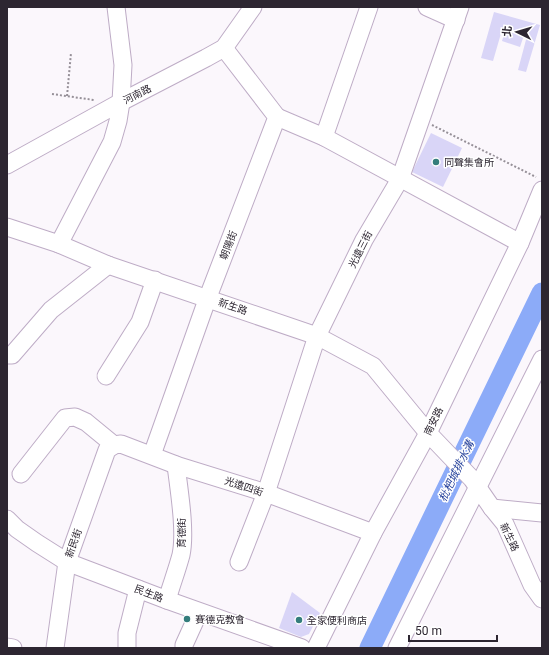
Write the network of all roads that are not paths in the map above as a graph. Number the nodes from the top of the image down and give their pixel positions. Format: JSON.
{"nodes":[{"id":1,"x":116,"y":7,"type":"edge"},
{"id":2,"x":253,"y":7,"type":"edge"},
{"id":3,"x":369,"y":7,"type":"edge"},
{"id":4,"x":427,"y":7,"type":"edge"},
{"id":5,"x":458,"y":13,"type":"edge"},
{"id":6,"x":224,"y":48,"type":"junction"},
{"id":7,"x":114,"y":106,"type":"junction"},
{"id":8,"x":277,"y":118,"type":"junction"},
{"id":9,"x":324,"y":137,"type":"junction"},
{"id":10,"x":7,"y":165,"type":"edge"},
{"id":11,"x":400,"y":179,"type":"junction"},
{"id":12,"x":542,"y":190,"type":"edge"},
{"id":13,"x":7,"y":226,"type":"edge"},
{"id":14,"x":520,"y":243,"type":"junction"},
{"id":15,"x":59,"y":244,"type":"junction"},
{"id":16,"x":108,"y":264,"type":"junction"},
{"id":17,"x":155,"y":280,"type":"junction"},
{"id":18,"x":208,"y":298,"type":"junction"},
{"id":19,"x":318,"y":336,"type":"junction"},
{"id":20,"x":7,"y":355,"type":"edge"},
{"id":21,"x":542,"y":359,"type":"edge"},
{"id":22,"x":106,"y":376,"type":"dead end"},
{"id":23,"x":428,"y":433,"type":"junction"},
{"id":24,"x":114,"y":445,"type":"junction"},
{"id":25,"x":152,"y":455,"type":"junction"},
{"id":26,"x":176,"y":465,"type":"junction"},
{"id":27,"x":21,"y":474,"type":"dead end"},
{"id":28,"x":475,"y":483,"type":"junction"},
{"id":29,"x":266,"y":493,"type":"junction"},
{"id":30,"x":492,"y":508,"type":"junction"},
{"id":31,"x":542,"y":513,"type":"edge"},
{"id":32,"x":7,"y":519,"type":"edge"},
{"id":33,"x":373,"y":533,"type":"junction"},
{"id":34,"x":67,"y":562,"type":"junction"},
{"id":35,"x":239,"y":562,"type":"dead end"},
{"id":36,"x":138,"y":589,"type":"junction"},
{"id":37,"x":542,"y":599,"type":"edge"},
{"id":38,"x":167,"y":600,"type":"junction"},
{"id":39,"x":199,"y":612,"type":"junction"},
{"id":40,"x":7,"y":647,"type":"edge"},
{"id":41,"x":13,"y":648,"type":"edge"},
{"id":42,"x":55,"y":648,"type":"edge"},
{"id":43,"x":127,"y":648,"type":"edge"},
{"id":44,"x":184,"y":648,"type":"edge"},
{"id":45,"x":302,"y":648,"type":"edge"},
{"id":46,"x":316,"y":648,"type":"edge"},
{"id":47,"x":397,"y":648,"type":"edge"}],
"edges":[{"from":1,"to":7,"type":"street"},
{"from":2,"to":6,"type":"street","name":"河南路"},
{"from":3,"to":9,"type":"street"},
{"from":4,"to":5,"type":"street"},
{"from":5,"to":11,"type":"street","name":"光遠三街"},
{"from":6,"to":7,"type":"street","name":"河南路"},
{"from":6,"to":8,"type":"street"},
{"from":7,"to":10,"type":"street","name":"河南路"},
{"from":7,"to":15,"type":"street"},
{"from":8,"to":9,"type":"street"},
{"from":8,"to":18,"type":"street","name":"朝陽街"},
{"from":9,"to":11,"type":"street"},
{"from":11,"to":14,"type":"street"},
{"from":11,"to":19,"type":"street","name":"光遠三街"},
{"from":12,"to":14,"type":"street","name":"南安路"},
{"from":13,"to":15,"type":"street","name":"新生路"},
{"from":14,"to":23,"type":"street","name":"南安路"},
{"from":15,"to":16,"type":"street","name":"新生路"},
{"from":16,"to":17,"type":"street","name":"新生路"},
{"from":16,"to":20,"type":"street"},
{"from":17,"to":18,"type":"street","name":"新生路"},
{"from":17,"to":22,"type":"street"},
{"from":18,"to":19,"type":"street","name":"新生路"},
{"from":18,"to":25,"type":"street","name":"朝陽街"},
{"from":19,"to":23,"type":"street","name":"新生路"},
{"from":19,"to":29,"type":"street","name":"光遠三街"},
{"from":21,"to":28,"type":"street"},
{"from":23,"to":28,"type":"street","name":"新生路"},
{"from":23,"to":33,"type":"street","name":"南安路"},
{"from":24,"to":25,"type":"street","name":"光遠四街"},
{"from":24,"to":27,"type":"street"},
{"from":24,"to":34,"type":"street","name":"新民街"},
{"from":25,"to":26,"type":"street","name":"光遠四街"},
{"from":26,"to":29,"type":"street","name":"光遠四街"},
{"from":26,"to":38,"type":"street","name":"育德街"},
{"from":28,"to":30,"type":"street","name":"新生路"},
{"from":28,"to":47,"type":"street"},
{"from":29,"to":33,"type":"street","name":"光遠四街"},
{"from":29,"to":35,"type":"street","name":"光遠三街"},
{"from":30,"to":31,"type":"street"},
{"from":30,"to":37,"type":"street","name":"新生路"},
{"from":32,"to":34,"type":"street","name":"民生路"},
{"from":33,"to":46,"type":"street","name":"南安路"},
{"from":34,"to":36,"type":"street","name":"民生路"},
{"from":34,"to":42,"type":"street","name":"新民街"},
{"from":36,"to":38,"type":"street","name":"民生路"},
{"from":36,"to":43,"type":"street"},
{"from":38,"to":39,"type":"street","name":"民生路"},
{"from":39,"to":44,"type":"street"},
{"from":39,"to":45,"type":"street","name":"民生路"},
{"from":40,"to":41,"type":"street"}]}
